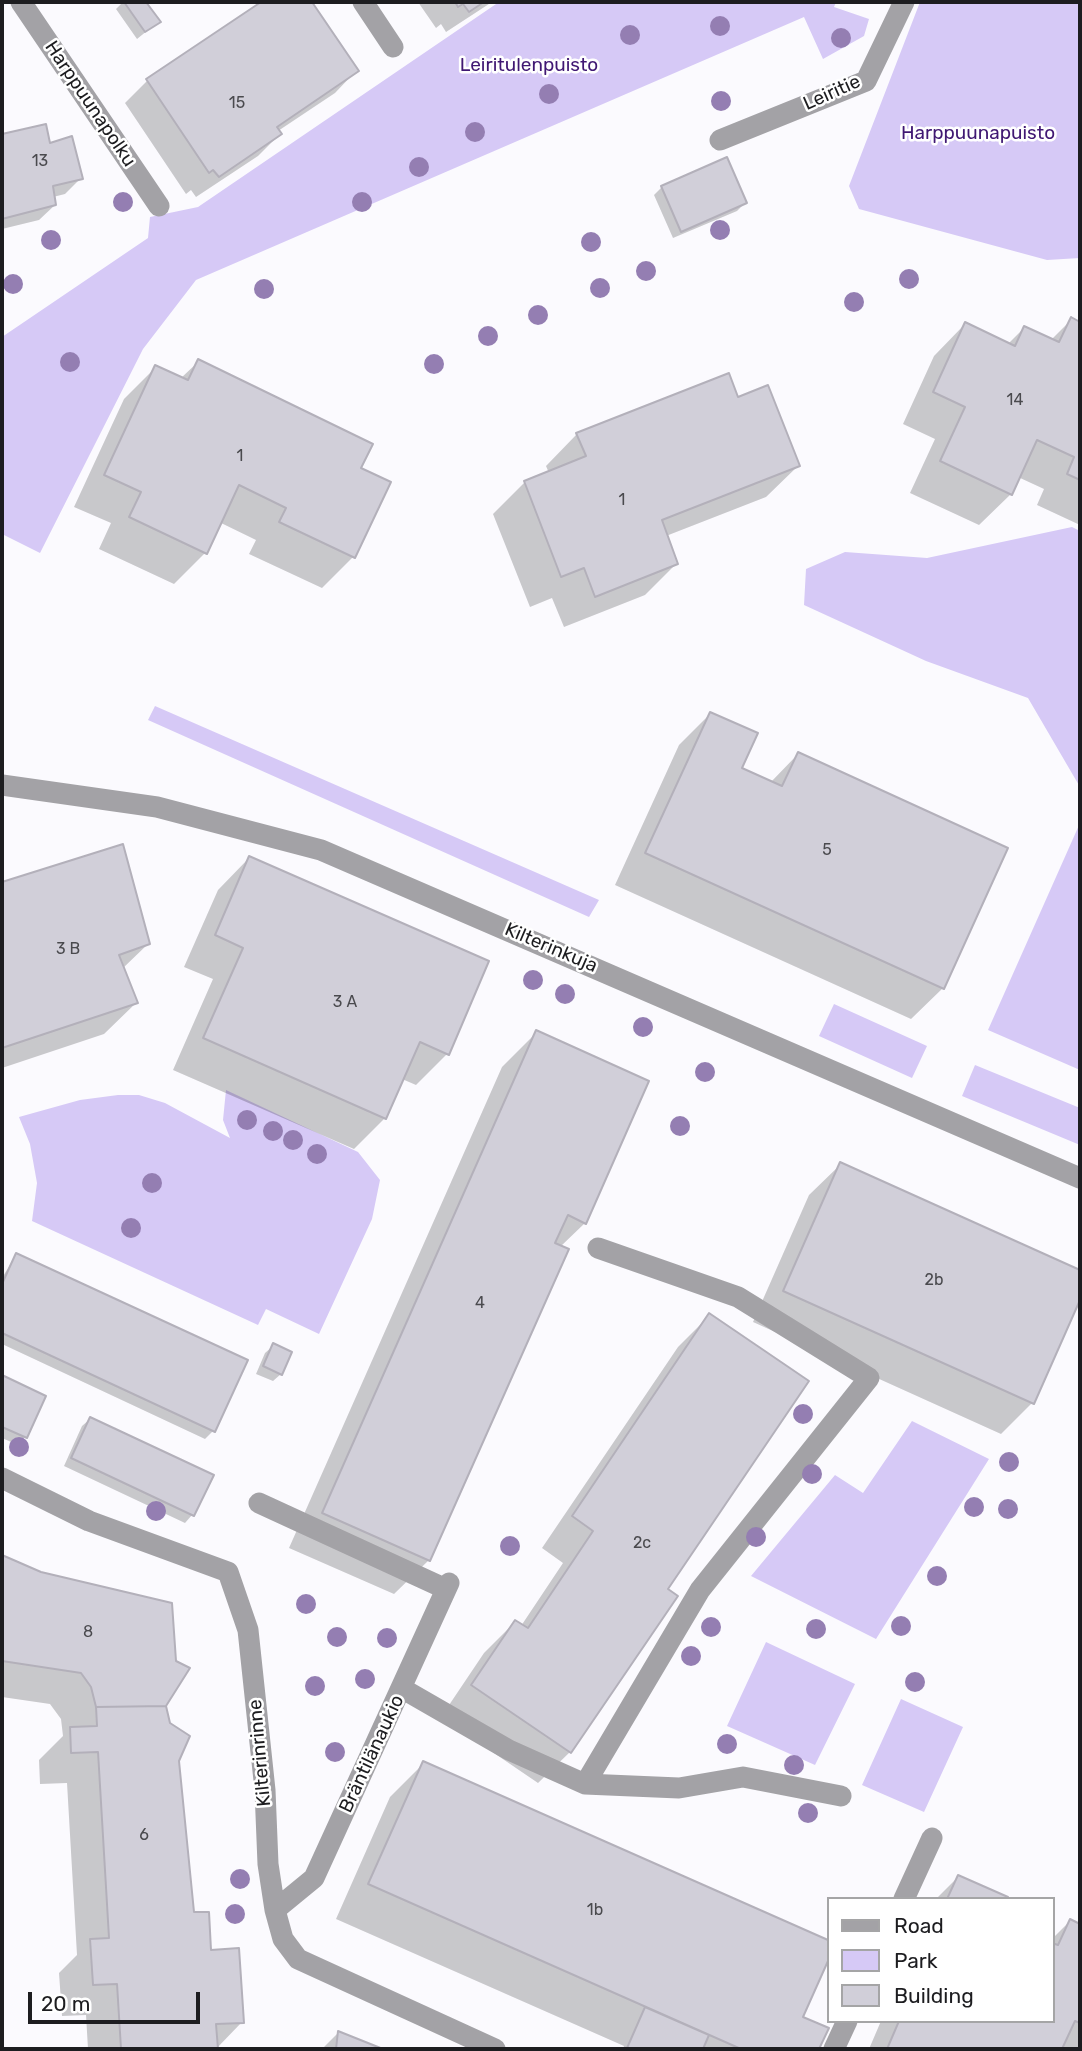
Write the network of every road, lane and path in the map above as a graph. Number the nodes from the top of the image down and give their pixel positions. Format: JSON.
{"nodes":[{"id":1,"x":20,"y":2,"type":"edge"},
{"id":2,"x":363,"y":2,"type":"edge"},
{"id":3,"x":904,"y":2,"type":"edge"},
{"id":4,"x":393,"y":47,"type":"dead end"},
{"id":5,"x":720,"y":140,"type":"dead end"},
{"id":6,"x":159,"y":206,"type":"dead end"},
{"id":7,"x":2,"y":785,"type":"edge"},
{"id":8,"x":1080,"y":1178,"type":"edge"},
{"id":9,"x":598,"y":1248,"type":"dead end"},
{"id":10,"x":2,"y":1478,"type":"edge"},
{"id":11,"x":259,"y":1503,"type":"dead end"},
{"id":12,"x":403,"y":1689,"type":"junction"},
{"id":13,"x":585,"y":1784,"type":"junction"},
{"id":14,"x":841,"y":1796,"type":"dead end"},
{"id":15,"x":932,"y":1838,"type":"dead end"},
{"id":16,"x":905,"y":1897,"type":"edge"},
{"id":17,"x":275,"y":1910,"type":"junction"},
{"id":18,"x":846,"y":2023,"type":"edge"},
{"id":19,"x":495,"y":2049,"type":"edge"},
{"id":20,"x":834,"y":2049,"type":"edge"}],
"edges":[{"from":1,"to":6,"type":"street","name":"Harppuunapolku"},
{"from":2,"to":4,"type":"street"},
{"from":3,"to":5,"type":"street","name":"Leiritie"},
{"from":7,"to":8,"type":"street","name":"Kilterinkuja"},
{"from":9,"to":13,"type":"street"},
{"from":10,"to":17,"type":"street","name":"Kilterinrinne"},
{"from":11,"to":12,"type":"street","name":"Bräntilänaukio"},
{"from":12,"to":13,"type":"street"},
{"from":12,"to":17,"type":"street","name":"Bräntilänaukio"},
{"from":13,"to":14,"type":"street"},
{"from":15,"to":16,"type":"street"},
{"from":17,"to":19,"type":"street","name":"Kilterinrinne"},
{"from":18,"to":20,"type":"street"}]}
